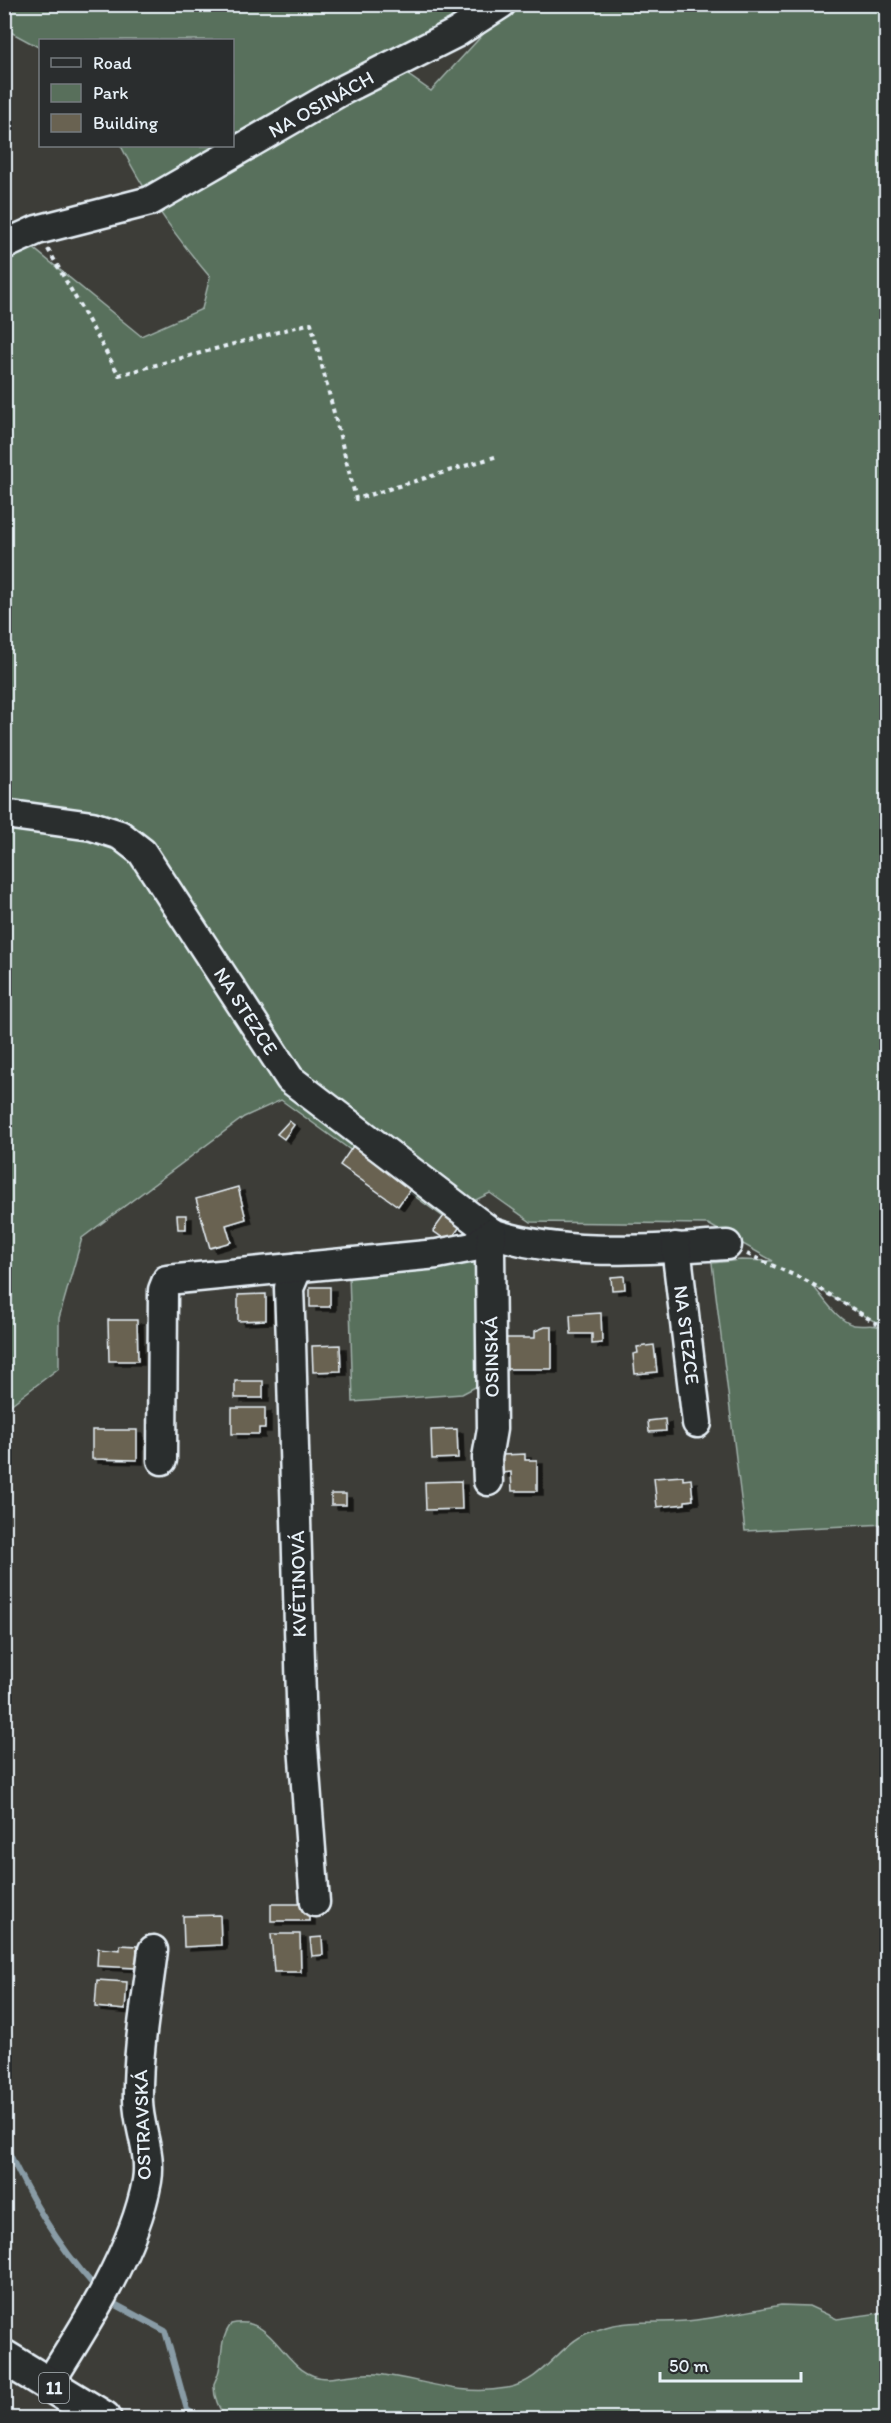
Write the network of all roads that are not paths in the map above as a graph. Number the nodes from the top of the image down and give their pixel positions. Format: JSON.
{"nodes":[{"id":1,"x":501,"y":4,"type":"edge"},
{"id":2,"x":4,"y":245,"type":"edge"},
{"id":3,"x":4,"y":814,"type":"edge"},
{"id":4,"x":492,"y":1233,"type":"junction"},
{"id":5,"x":727,"y":1245,"type":"road end"},
{"id":6,"x":675,"y":1247,"type":"junction"},
{"id":7,"x":298,"y":1267,"type":"junction"},
{"id":8,"x":697,"y":1423,"type":"dead end"},
{"id":9,"x":162,"y":1460,"type":"dead end"},
{"id":10,"x":488,"y":1481,"type":"dead end"},
{"id":11,"x":315,"y":1902,"type":"dead end"},
{"id":12,"x":153,"y":1950,"type":"dead end"},
{"id":13,"x":4,"y":2357,"type":"edge"},
{"id":14,"x":48,"y":2385,"type":"junction"},
{"id":15,"x":104,"y":2418,"type":"edge"}],
"edges":[{"from":1,"to":2,"type":"street","name":"NA OSINÁCH"},
{"from":3,"to":4,"type":"street","name":"NA STEZCE"},
{"from":4,"to":6,"type":"street","name":"NA STEZCE"},
{"from":4,"to":7,"type":"street"},
{"from":4,"to":10,"type":"street","name":"OSINSKÁ"},
{"from":5,"to":6,"type":"street","name":"NA STEZCE"},
{"from":6,"to":8,"type":"street","name":"NA STEZCE"},
{"from":7,"to":9,"type":"street"},
{"from":7,"to":11,"type":"street","name":"KVĚTINOVÁ"},
{"from":12,"to":14,"type":"street","name":"OSTRAVSKÁ"},
{"from":13,"to":14,"type":"main road","number":"11"},
{"from":14,"to":15,"type":"main road","number":"11"}]}
